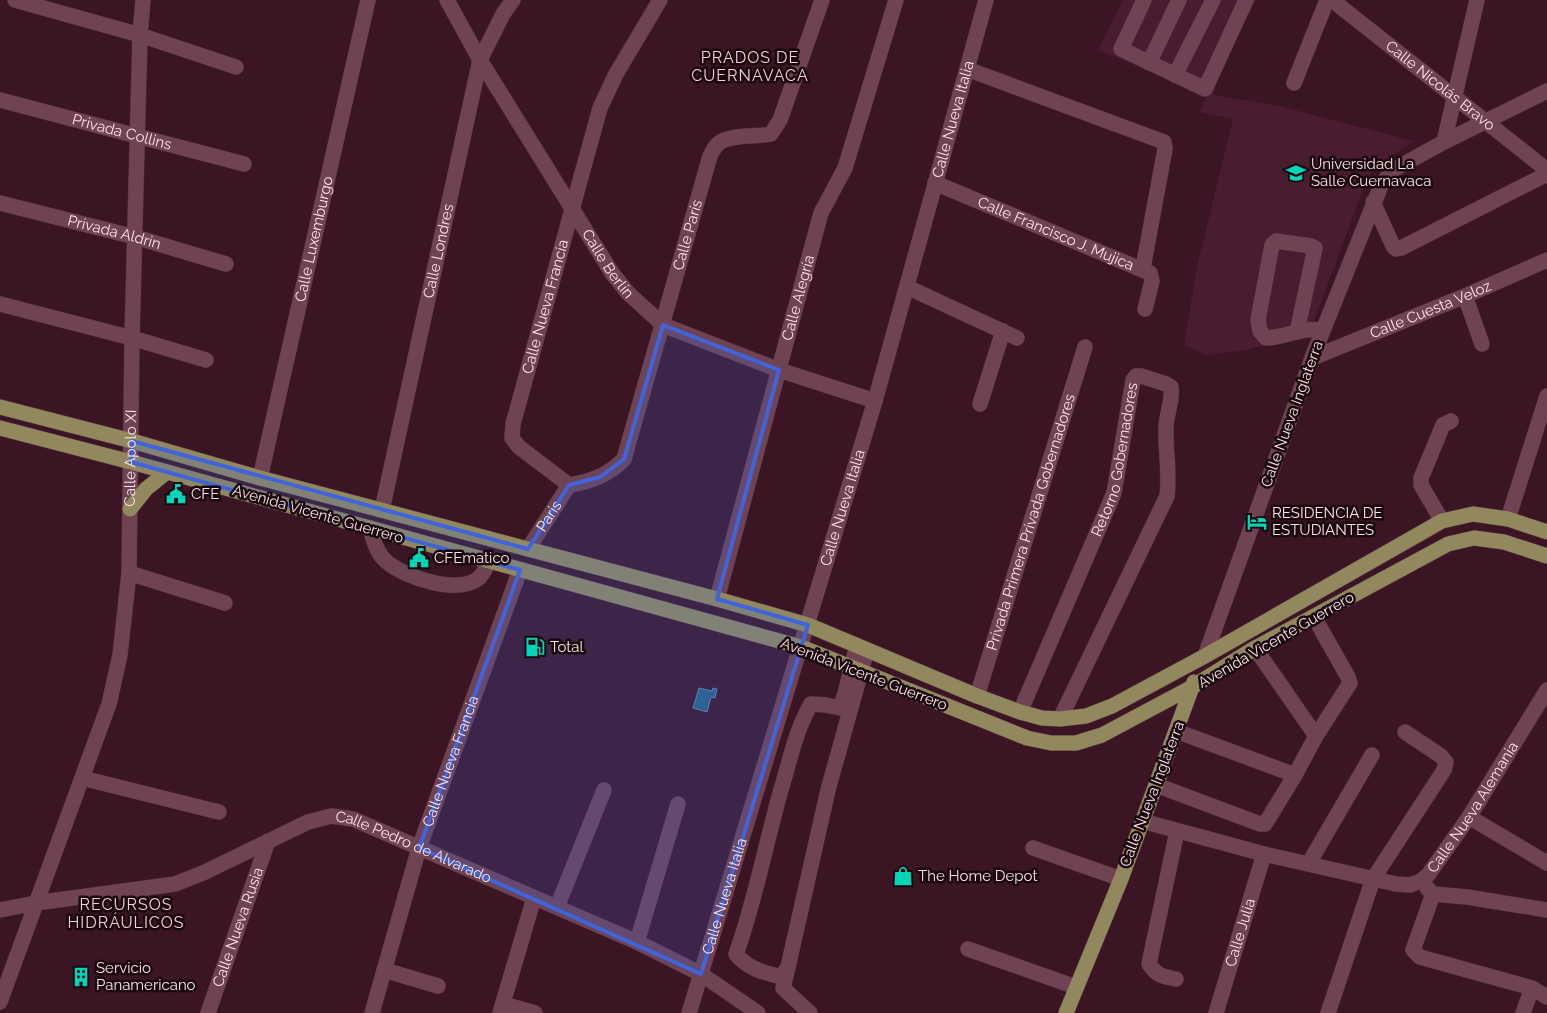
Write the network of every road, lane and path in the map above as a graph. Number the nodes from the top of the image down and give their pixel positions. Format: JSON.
{"nodes":[{"id":1,"x":15,"y":0,"type":"edge"},
{"id":2,"x":143,"y":0,"type":"edge"},
{"id":3,"x":368,"y":0,"type":"edge"},
{"id":4,"x":447,"y":0,"type":"edge"},
{"id":5,"x":513,"y":0,"type":"edge"},
{"id":6,"x":660,"y":0,"type":"edge"},
{"id":7,"x":822,"y":0,"type":"edge"},
{"id":8,"x":896,"y":0,"type":"edge"},
{"id":9,"x":986,"y":0,"type":"edge"},
{"id":10,"x":1144,"y":0,"type":"edge"},
{"id":11,"x":1178,"y":0,"type":"edge"},
{"id":12,"x":1213,"y":0,"type":"edge"},
{"id":13,"x":1246,"y":0,"type":"edge"},
{"id":14,"x":1327,"y":0,"type":"edge"},
{"id":15,"x":1332,"y":0,"type":"edge"},
{"id":16,"x":1477,"y":0,"type":"edge"},
{"id":17,"x":140,"y":35,"type":"junction"},
{"id":18,"x":480,"y":60,"type":"junction"},
{"id":19,"x":1149,"y":63,"type":"junction"},
{"id":20,"x":236,"y":67,"type":"dead end"},
{"id":21,"x":967,"y":69,"type":"junction"},
{"id":22,"x":1175,"y":75,"type":"junction"},
{"id":23,"x":1294,"y":83,"type":"dead end"},
{"id":24,"x":1547,"y":91,"type":"edge"},
{"id":25,"x":1455,"y":98,"type":"junction"},
{"id":26,"x":0,"y":100,"type":"edge"},
{"id":27,"x":1486,"y":121,"type":"junction"},
{"id":28,"x":138,"y":136,"type":"junction"},
{"id":29,"x":1444,"y":142,"type":"junction"},
{"id":30,"x":244,"y":164,"type":"dead end"},
{"id":31,"x":1547,"y":172,"type":"edge"},
{"id":32,"x":935,"y":183,"type":"junction"},
{"id":33,"x":1373,"y":202,"type":"junction"},
{"id":34,"x":0,"y":203,"type":"edge"},
{"id":35,"x":572,"y":208,"type":"junction"},
{"id":36,"x":135,"y":237,"type":"junction"},
{"id":37,"x":1547,"y":260,"type":"edge"},
{"id":38,"x":226,"y":264,"type":"dead end"},
{"id":39,"x":1143,"y":268,"type":"junction"},
{"id":40,"x":907,"y":287,"type":"junction"},
{"id":41,"x":1465,"y":296,"type":"junction"},
{"id":42,"x":0,"y":304,"type":"edge"},
{"id":43,"x":1145,"y":309,"type":"dead end"},
{"id":44,"x":663,"y":325,"type":"junction"},
{"id":45,"x":1323,"y":330,"type":"junction"},
{"id":46,"x":1003,"y":331,"type":"junction"},
{"id":47,"x":1297,"y":332,"type":"junction"},
{"id":48,"x":132,"y":338,"type":"junction"},
{"id":49,"x":1017,"y":338,"type":"dead end"},
{"id":50,"x":1482,"y":344,"type":"dead end"},
{"id":51,"x":1085,"y":346,"type":"dead end"},
{"id":52,"x":1312,"y":358,"type":"junction"},
{"id":53,"x":206,"y":360,"type":"dead end"},
{"id":54,"x":778,"y":370,"type":"junction"},
{"id":55,"x":875,"y":401,"type":"junction"},
{"id":56,"x":1546,"y":401,"type":"edge"},
{"id":57,"x":980,"y":404,"type":"dead end"},
{"id":58,"x":0,"y":407,"type":"edge"},
{"id":59,"x":1451,"y":421,"type":"dead end"},
{"id":60,"x":0,"y":428,"type":"edge"},
{"id":61,"x":132,"y":441,"type":"junction"},
{"id":62,"x":131,"y":462,"type":"junction"},
{"id":63,"x":167,"y":472,"type":"junction"},
{"id":64,"x":260,"y":478,"type":"junction"},
{"id":65,"x":569,"y":485,"type":"junction"},
{"id":66,"x":130,"y":509,"type":"junction"},
{"id":67,"x":382,"y":510,"type":"junction"},
{"id":68,"x":1508,"y":519,"type":"junction"},
{"id":69,"x":1442,"y":521,"type":"junction"},
{"id":70,"x":370,"y":528,"type":"junction"},
{"id":71,"x":1547,"y":532,"type":"edge"},
{"id":72,"x":528,"y":549,"type":"junction"},
{"id":73,"x":1547,"y":556,"type":"edge"},
{"id":74,"x":489,"y":561,"type":"junction"},
{"id":75,"x":520,"y":570,"type":"junction"},
{"id":76,"x":129,"y":573,"type":"junction"},
{"id":77,"x":717,"y":599,"type":"junction"},
{"id":78,"x":225,"y":603,"type":"dead end"},
{"id":79,"x":1314,"y":617,"type":"junction"},
{"id":80,"x":808,"y":625,"type":"junction"},
{"id":81,"x":801,"y":647,"type":"junction"},
{"id":82,"x":862,"y":648,"type":"junction"},
{"id":83,"x":1255,"y":648,"type":"junction"},
{"id":84,"x":1205,"y":656,"type":"junction"},
{"id":85,"x":856,"y":670,"type":"junction"},
{"id":86,"x":1192,"y":687,"type":"junction"},
{"id":87,"x":1546,"y":695,"type":"edge"},
{"id":88,"x":977,"y":696,"type":"junction"},
{"id":89,"x":1020,"y":712,"type":"junction"},
{"id":90,"x":1060,"y":719,"type":"junction"},
{"id":91,"x":1176,"y":731,"type":"junction"},
{"id":92,"x":1405,"y":732,"type":"dead end"},
{"id":93,"x":1316,"y":736,"type":"junction"},
{"id":94,"x":1372,"y":754,"type":"dead end"},
{"id":95,"x":1296,"y":775,"type":"junction"},
{"id":96,"x":82,"y":778,"type":"junction"},
{"id":97,"x":1156,"y":785,"type":"junction"},
{"id":98,"x":604,"y":790,"type":"dead end"},
{"id":99,"x":678,"y":804,"type":"dead end"},
{"id":100,"x":219,"y":812,"type":"dead end"},
{"id":101,"x":1469,"y":817,"type":"junction"},
{"id":102,"x":1142,"y":822,"type":"junction"},
{"id":103,"x":1176,"y":831,"type":"junction"},
{"id":104,"x":268,"y":841,"type":"junction"},
{"id":105,"x":419,"y":848,"type":"junction"},
{"id":106,"x":1033,"y":848,"type":"dead end"},
{"id":107,"x":1264,"y":854,"type":"junction"},
{"id":108,"x":1309,"y":863,"type":"junction"},
{"id":109,"x":1547,"y":863,"type":"edge"},
{"id":110,"x":1121,"y":879,"type":"junction"},
{"id":111,"x":1372,"y":879,"type":"junction"},
{"id":112,"x":1421,"y":881,"type":"junction"},
{"id":113,"x":1433,"y":894,"type":"junction"},
{"id":114,"x":534,"y":898,"type":"junction"},
{"id":115,"x":36,"y":903,"type":"junction"},
{"id":116,"x":557,"y":907,"type":"junction"},
{"id":117,"x":0,"y":910,"type":"edge"},
{"id":118,"x":1547,"y":910,"type":"edge"},
{"id":119,"x":636,"y":942,"type":"junction"},
{"id":120,"x":968,"y":949,"type":"dead end"},
{"id":121,"x":788,"y":967,"type":"junction"},
{"id":122,"x":384,"y":970,"type":"junction"},
{"id":123,"x":701,"y":974,"type":"junction"},
{"id":124,"x":768,"y":974,"type":"junction"},
{"id":125,"x":1176,"y":979,"type":"dead end"},
{"id":126,"x":438,"y":986,"type":"dead end"},
{"id":127,"x":1076,"y":987,"type":"junction"},
{"id":128,"x":783,"y":988,"type":"junction"},
{"id":129,"x":1532,"y":988,"type":"junction"},
{"id":130,"x":1547,"y":997,"type":"edge"},
{"id":131,"x":0,"y":1002,"type":"edge"},
{"id":132,"x":502,"y":1008,"type":"edge"},
{"id":133,"x":208,"y":1013,"type":"edge"},
{"id":134,"x":372,"y":1013,"type":"edge"},
{"id":135,"x":535,"y":1013,"type":"edge"},
{"id":136,"x":689,"y":1013,"type":"edge"},
{"id":137,"x":758,"y":1013,"type":"edge"},
{"id":138,"x":810,"y":1013,"type":"edge"},
{"id":139,"x":1066,"y":1013,"type":"edge"},
{"id":140,"x":1216,"y":1013,"type":"edge"},
{"id":141,"x":1328,"y":1013,"type":"edge"},
{"id":142,"x":1523,"y":1013,"type":"edge"}],
"edges":[{"from":1,"to":17,"type":"street"},
{"from":2,"to":17,"type":"street","name":"Calle Apolo XI"},
{"from":3,"to":64,"type":"street","name":"Calle Luxemburgo"},
{"from":4,"to":18,"type":"street","name":"Calle Berlín"},
{"from":5,"to":18,"type":"street","name":"Calle Londres"},
{"from":6,"to":35,"type":"street","name":"Calle Nueva Francia"},
{"from":7,"to":44,"type":"street","name":"Calle París"},
{"from":8,"to":54,"type":"street","name":"Calle Alegría"},
{"from":9,"to":21,"type":"street","name":"Calle Nueva Italia"},
{"from":10,"to":19,"type":"street"},
{"from":11,"to":19,"type":"street"},
{"from":12,"to":22,"type":"street"},
{"from":13,"to":22,"type":"street"},
{"from":14,"to":23,"type":"street"},
{"from":15,"to":25,"type":"street","name":"Calle Nicolás Bravo"},
{"from":16,"to":25,"type":"street"},
{"from":17,"to":20,"type":"street"},
{"from":17,"to":28,"type":"street","name":"Calle Apolo XI"},
{"from":18,"to":35,"type":"street","name":"Calle Berlín"},
{"from":18,"to":67,"type":"street","name":"Calle Londres"},
{"from":19,"to":22,"type":"street"},
{"from":21,"to":32,"type":"street","name":"Calle Nueva Italia"},
{"from":21,"to":39,"type":"street","name":"Calle Francisco J. Mujica"},
{"from":24,"to":27,"type":"street","name":"Calle Nueva Inglaterra"},
{"from":25,"to":27,"type":"street","name":"Calle Nicolás Bravo"},
{"from":25,"to":29,"type":"street"},
{"from":26,"to":28,"type":"street","name":"Privada Collins"},
{"from":27,"to":29,"type":"street","name":"Calle Nueva Inglaterra"},
{"from":27,"to":31,"type":"street","name":"Calle Nicolás Bravo"},
{"from":28,"to":30,"type":"street","name":"Privada Collins"},
{"from":28,"to":36,"type":"street","name":"Calle Apolo XI"},
{"from":29,"to":33,"type":"street","name":"Calle Nueva Inglaterra"},
{"from":31,"to":33,"type":"street"},
{"from":32,"to":39,"type":"street","name":"Calle Francisco J. Mujica"},
{"from":32,"to":40,"type":"street","name":"Calle Nueva Italia"},
{"from":33,"to":45,"type":"street","name":"Calle Nueva Inglaterra"},
{"from":34,"to":36,"type":"street","name":"Privada Aldrin"},
{"from":35,"to":44,"type":"street","name":"Calle Berlín"},
{"from":35,"to":65,"type":"street","name":"Calle Nueva Francia"},
{"from":36,"to":38,"type":"street","name":"Privada Aldrin"},
{"from":36,"to":48,"type":"street","name":"Calle Apolo XI"},
{"from":37,"to":41,"type":"street","name":"Calle Cuesta Veloz"},
{"from":39,"to":43,"type":"street"},
{"from":40,"to":46,"type":"street"},
{"from":40,"to":55,"type":"street","name":"Calle Nueva Italia"},
{"from":41,"to":50,"type":"street"},
{"from":41,"to":52,"type":"street","name":"Calle Cuesta Veloz"},
{"from":42,"to":48,"type":"street"},
{"from":44,"to":54,"type":"street","name":"Calle Berlín"},
{"from":44,"to":65,"type":"street","name":"Calle París"},
{"from":45,"to":47,"type":"street"},
{"from":45,"to":52,"type":"street","name":"Calle Nueva Inglaterra"},
{"from":46,"to":49,"type":"street"},
{"from":46,"to":57,"type":"street"},
{"from":47,"to":47,"type":"street"},
{"from":48,"to":53,"type":"street"},
{"from":48,"to":61,"type":"street","name":"Calle Apolo XI"},
{"from":51,"to":88,"type":"street","name":"Privada Primera Privada Gobernadores"},
{"from":52,"to":84,"type":"street","name":"Calle Nueva Inglaterra"},
{"from":54,"to":55,"type":"street","name":"Calle Berlín"},
{"from":54,"to":77,"type":"street","name":"Calle Alegría"},
{"from":55,"to":80,"type":"street","name":"Calle Nueva Italia"},
{"from":56,"to":68,"type":"street"},
{"from":58,"to":61,"type":"main road","name":"Avenida Vicente Guerrero"},
{"from":59,"to":69,"type":"street"},
{"from":60,"to":62,"type":"main road","name":"Avenida Vicente Guerrero"},
{"from":61,"to":62,"type":"street","name":"Calle Apolo XI"},
{"from":61,"to":64,"type":"main road","name":"Avenida Vicente Guerrero"},
{"from":62,"to":63,"type":"main road","name":"Avenida Vicente Guerrero"},
{"from":62,"to":66,"type":"street","name":"Calle Apolo XI"},
{"from":63,"to":66,"type":"main road"},
{"from":63,"to":70,"type":"main road","name":"Avenida Vicente Guerrero"},
{"from":64,"to":67,"type":"main road","name":"Avenida Vicente Guerrero"},
{"from":65,"to":72,"type":"street","name":"Paris"},
{"from":66,"to":76,"type":"street","name":"Calle Apolo XI"},
{"from":67,"to":72,"type":"main road","name":"Avenida Vicente Guerrero"},
{"from":68,"to":69,"type":"main road","name":"Avenida Vicente Guerrero"},
{"from":68,"to":71,"type":"main road","name":"Avenida Vicente Guerrero"},
{"from":69,"to":84,"type":"main road","name":"Avenida Vicente Guerrero"},
{"from":70,"to":74,"type":"main road","name":"Avenida Vicente Guerrero"},
{"from":70,"to":74,"type":"street"},
{"from":72,"to":77,"type":"main road","name":"Avenida Vicente Guerrero"},
{"from":73,"to":79,"type":"main road","name":"Avenida Vicente Guerrero"},
{"from":74,"to":75,"type":"main road","name":"Avenida Vicente Guerrero"},
{"from":75,"to":81,"type":"main road","name":"Avenida Vicente Guerrero"},
{"from":75,"to":105,"type":"street","name":"Calle Nueva Francia"},
{"from":76,"to":78,"type":"street"},
{"from":76,"to":96,"type":"street","name":"Calle Apolo XI"},
{"from":77,"to":80,"type":"main road","name":"Avenida Vicente Guerrero"},
{"from":79,"to":83,"type":"main road","name":"Avenida Vicente Guerrero"},
{"from":79,"to":93,"type":"street"},
{"from":80,"to":81,"type":"street","name":"Calle Nueva Italia"},
{"from":80,"to":82,"type":"main road","name":"Avenida Vicente Guerrero"},
{"from":81,"to":85,"type":"main road","name":"Avenida Vicente Guerrero"},
{"from":81,"to":123,"type":"street","name":"Calle Nueva Italia"},
{"from":82,"to":85,"type":"street"},
{"from":82,"to":88,"type":"main road","name":"Avenida Vicente Guerrero"},
{"from":83,"to":86,"type":"main road","name":"Avenida Vicente Guerrero"},
{"from":83,"to":93,"type":"street"},
{"from":84,"to":86,"type":"main road","name":"Calle Nueva Inglaterra"},
{"from":84,"to":90,"type":"main road","name":"Avenida Vicente Guerrero"},
{"from":85,"to":86,"type":"main road","name":"Avenida Vicente Guerrero"},
{"from":85,"to":121,"type":"street"},
{"from":85,"to":124,"type":"street"},
{"from":86,"to":91,"type":"main road","name":"Calle Nueva Inglaterra"},
{"from":87,"to":101,"type":"street","name":"Calle Nueva Alemania"},
{"from":88,"to":89,"type":"main road","name":"Avenida Vicente Guerrero"},
{"from":89,"to":90,"type":"main road","name":"Avenida Vicente Guerrero"},
{"from":89,"to":90,"type":"street","name":"Retorno Gobernadores"},
{"from":91,"to":95,"type":"street"},
{"from":91,"to":97,"type":"main road","name":"Calle Nueva Inglaterra"},
{"from":92,"to":111,"type":"street"},
{"from":93,"to":95,"type":"street"},
{"from":94,"to":108,"type":"street"},
{"from":95,"to":97,"type":"street"},
{"from":96,"to":100,"type":"street"},
{"from":96,"to":115,"type":"street","name":"Calle Apolo XI"},
{"from":97,"to":102,"type":"main road","name":"Calle Nueva Inglaterra"},
{"from":98,"to":116,"type":"street"},
{"from":99,"to":119,"type":"street"},
{"from":101,"to":109,"type":"street"},
{"from":101,"to":112,"type":"street","name":"Calle Nueva Alemania"},
{"from":102,"to":103,"type":"street","name":"Calle Nueva Alemania"},
{"from":102,"to":110,"type":"main road","name":"Calle Nueva Inglaterra"},
{"from":103,"to":107,"type":"street","name":"Calle Nueva Alemania"},
{"from":103,"to":125,"type":"street"},
{"from":104,"to":105,"type":"street","name":"Calle Pedro de Alvarado"},
{"from":104,"to":115,"type":"street","name":"Calle Pedro de Alvarado"},
{"from":104,"to":133,"type":"street","name":"Calle Nueva Rusia"},
{"from":105,"to":114,"type":"street","name":"Calle Pedro de Alvarado"},
{"from":105,"to":122,"type":"street","name":"Calle Nueva Francia"},
{"from":106,"to":110,"type":"street"},
{"from":107,"to":108,"type":"street","name":"Calle Nueva Alemania"},
{"from":107,"to":140,"type":"street","name":"Calle Julia"},
{"from":108,"to":111,"type":"street","name":"Calle Nueva Alemania"},
{"from":110,"to":127,"type":"main road","name":"Calle Nueva Inglaterra"},
{"from":111,"to":112,"type":"street","name":"Calle Nueva Alemania"},
{"from":111,"to":141,"type":"street"},
{"from":112,"to":113,"type":"street"},
{"from":113,"to":118,"type":"street"},
{"from":113,"to":129,"type":"street"},
{"from":114,"to":116,"type":"street","name":"Calle Pedro de Alvarado"},
{"from":114,"to":132,"type":"street"},
{"from":115,"to":117,"type":"street","name":"Calle Pedro de Alvarado"},
{"from":115,"to":131,"type":"street","name":"Calle Apolo XI"},
{"from":116,"to":119,"type":"street","name":"Calle Pedro de Alvarado"},
{"from":119,"to":123,"type":"street","name":"Calle Pedro de Alvarado"},
{"from":120,"to":127,"type":"street"},
{"from":121,"to":124,"type":"street"},
{"from":121,"to":128,"type":"street"},
{"from":122,"to":126,"type":"street"},
{"from":122,"to":134,"type":"street","name":"Calle Nueva Francia"},
{"from":123,"to":136,"type":"street","name":"Calle Nueva Italia"},
{"from":123,"to":137,"type":"street","name":"Calle Pedro de Alvarado"},
{"from":124,"to":128,"type":"street"},
{"from":127,"to":139,"type":"main road","name":"Calle Nueva Inglaterra"},
{"from":128,"to":138,"type":"street"},
{"from":129,"to":130,"type":"street"},
{"from":129,"to":142,"type":"street"},
{"from":132,"to":135,"type":"street"}]}
